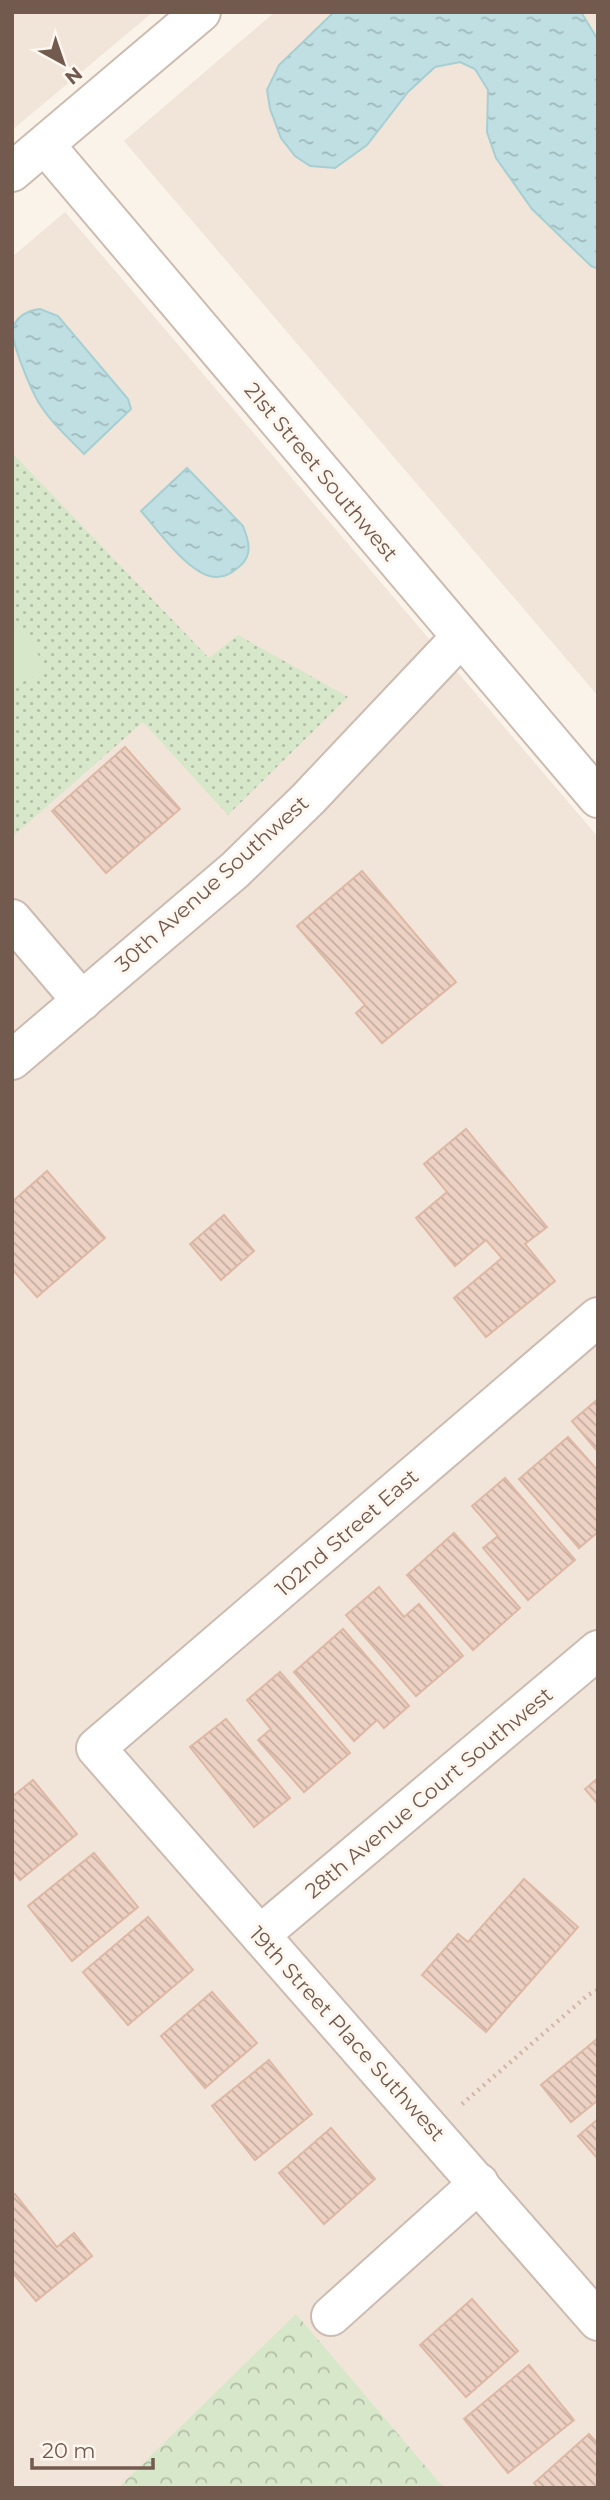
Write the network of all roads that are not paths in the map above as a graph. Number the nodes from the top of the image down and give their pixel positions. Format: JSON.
{"nodes":[{"id":1,"x":201,"y":12,"type":"edge"},
{"id":2,"x":45,"y":145,"type":"junction"},
{"id":3,"x":12,"y":172,"type":"edge"},
{"id":4,"x":461,"y":637,"type":"junction"},
{"id":5,"x":598,"y":798,"type":"edge"},
{"id":6,"x":12,"y":919,"type":"edge"},
{"id":7,"x":82,"y":1001,"type":"junction"},
{"id":8,"x":12,"y":1060,"type":"edge"},
{"id":9,"x":598,"y":1317,"type":"edge"},
{"id":10,"x":598,"y":1650,"type":"edge"},
{"id":11,"x":96,"y":1748,"type":"joint"},
{"id":12,"x":260,"y":1936,"type":"junction"},
{"id":13,"x":479,"y":2183,"type":"junction"},
{"id":14,"x":331,"y":2316,"type":"dead end"},
{"id":15,"x":598,"y":2321,"type":"edge"}],
"edges":[{"from":1,"to":2,"type":"street"},
{"from":2,"to":3,"type":"street"},
{"from":2,"to":4,"type":"street","name":"21st Street Southwest"},
{"from":4,"to":5,"type":"street","name":"21st Street Southwest"},
{"from":4,"to":7,"type":"street","name":"30th Avenue Southwest"},
{"from":6,"to":7,"type":"street"},
{"from":7,"to":8,"type":"street","name":"30th Avenue Southwest"},
{"from":9,"to":11,"type":"street","name":"102nd Street East"},
{"from":10,"to":12,"type":"street","name":"28th Avenue Court Southwest"},
{"from":11,"to":12,"type":"street","name":"19th Street Place Suthwest"},
{"from":12,"to":13,"type":"street","name":"19th Street Place Suthwest"},
{"from":13,"to":14,"type":"street"},
{"from":13,"to":15,"type":"street","name":"19th Street Place Suthwest"}]}
